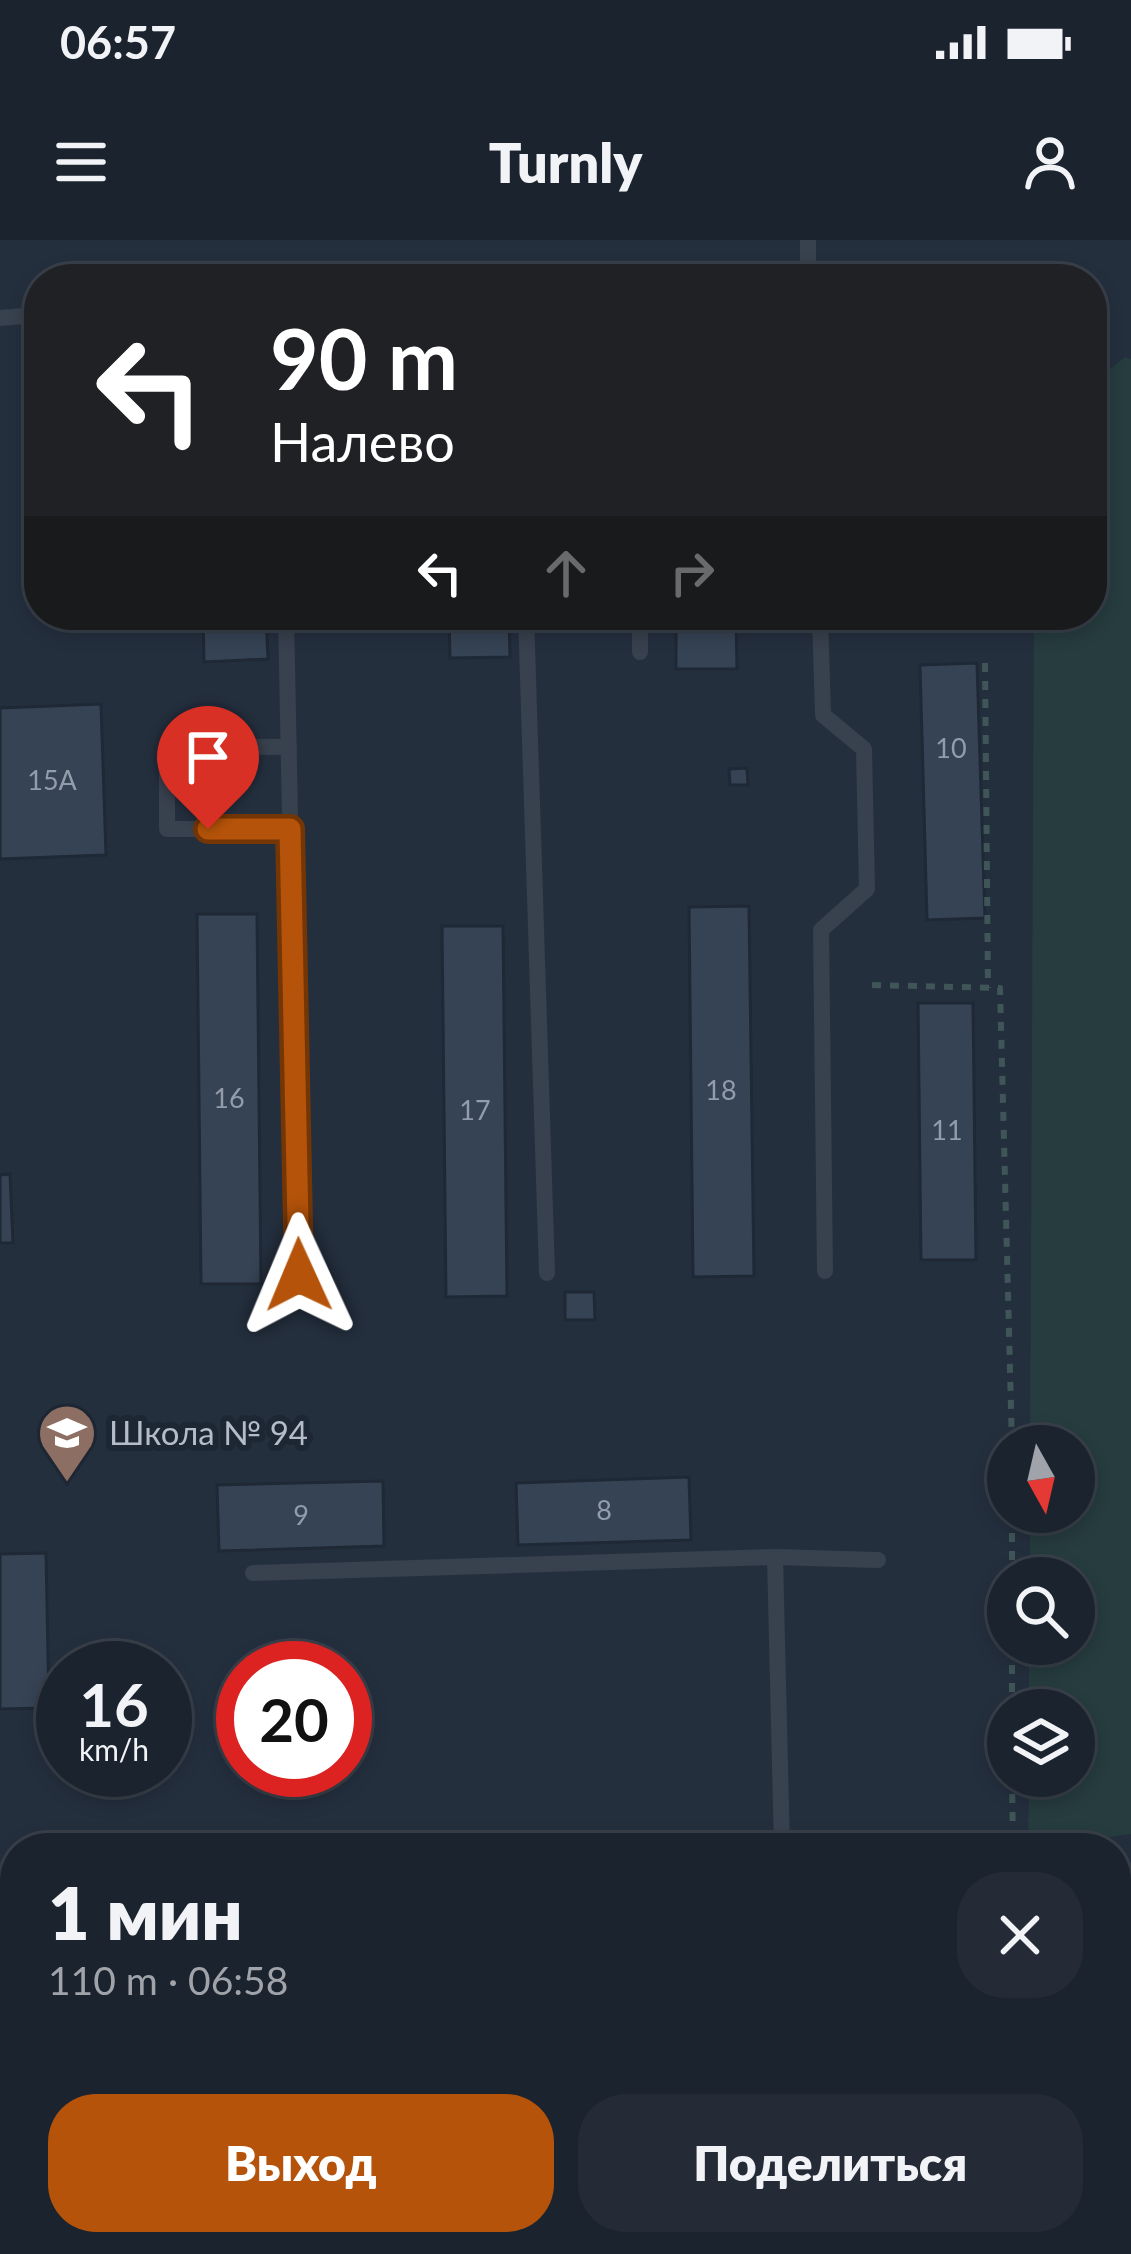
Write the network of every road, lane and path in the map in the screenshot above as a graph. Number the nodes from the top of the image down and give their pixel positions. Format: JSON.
{"nodes":[{"id":1,"x":286,"y":630,"type":"edge"},
{"id":2,"x":526,"y":630,"type":"edge"},
{"id":3,"x":640,"y":630,"type":"edge"},
{"id":4,"x":820,"y":630,"type":"edge"},
{"id":5,"x":640,"y":652,"type":"dead end"},
{"id":6,"x":985,"y":663,"type":"dead end"},
{"id":7,"x":289,"y":747,"type":"junction"},
{"id":8,"x":290,"y":829,"type":"junction"},
{"id":9,"x":872,"y":985,"type":"dead end"},
{"id":10,"x":988,"y":988,"type":"junction"},
{"id":11,"x":825,"y":1271,"type":"dead end"},
{"id":12,"x":547,"y":1273,"type":"dead end"},
{"id":13,"x":299,"y":1275,"type":"dead end"},
{"id":14,"x":1011,"y":1425,"type":"edge"},
{"id":15,"x":775,"y":1557,"type":"junction"},
{"id":16,"x":878,"y":1560,"type":"dead end"},
{"id":17,"x":253,"y":1573,"type":"dead end"},
{"id":18,"x":1012,"y":1797,"type":"edge"},
{"id":19,"x":782,"y":1833,"type":"edge"},
{"id":20,"x":1013,"y":1833,"type":"edge"}],
"edges":[{"from":1,"to":7,"type":"lane"},
{"from":2,"to":12,"type":"lane"},
{"from":3,"to":5,"type":"lane"},
{"from":4,"to":11,"type":"lane"},
{"from":6,"to":10,"type":"path"},
{"from":7,"to":8,"type":"lane"},
{"from":7,"to":8,"type":"lane"},
{"from":8,"to":13,"type":"lane"},
{"from":9,"to":10,"type":"path"},
{"from":10,"to":14,"type":"path"},
{"from":15,"to":16,"type":"lane"},
{"from":15,"to":17,"type":"lane"},
{"from":15,"to":19,"type":"lane"},
{"from":18,"to":20,"type":"path"}]}
